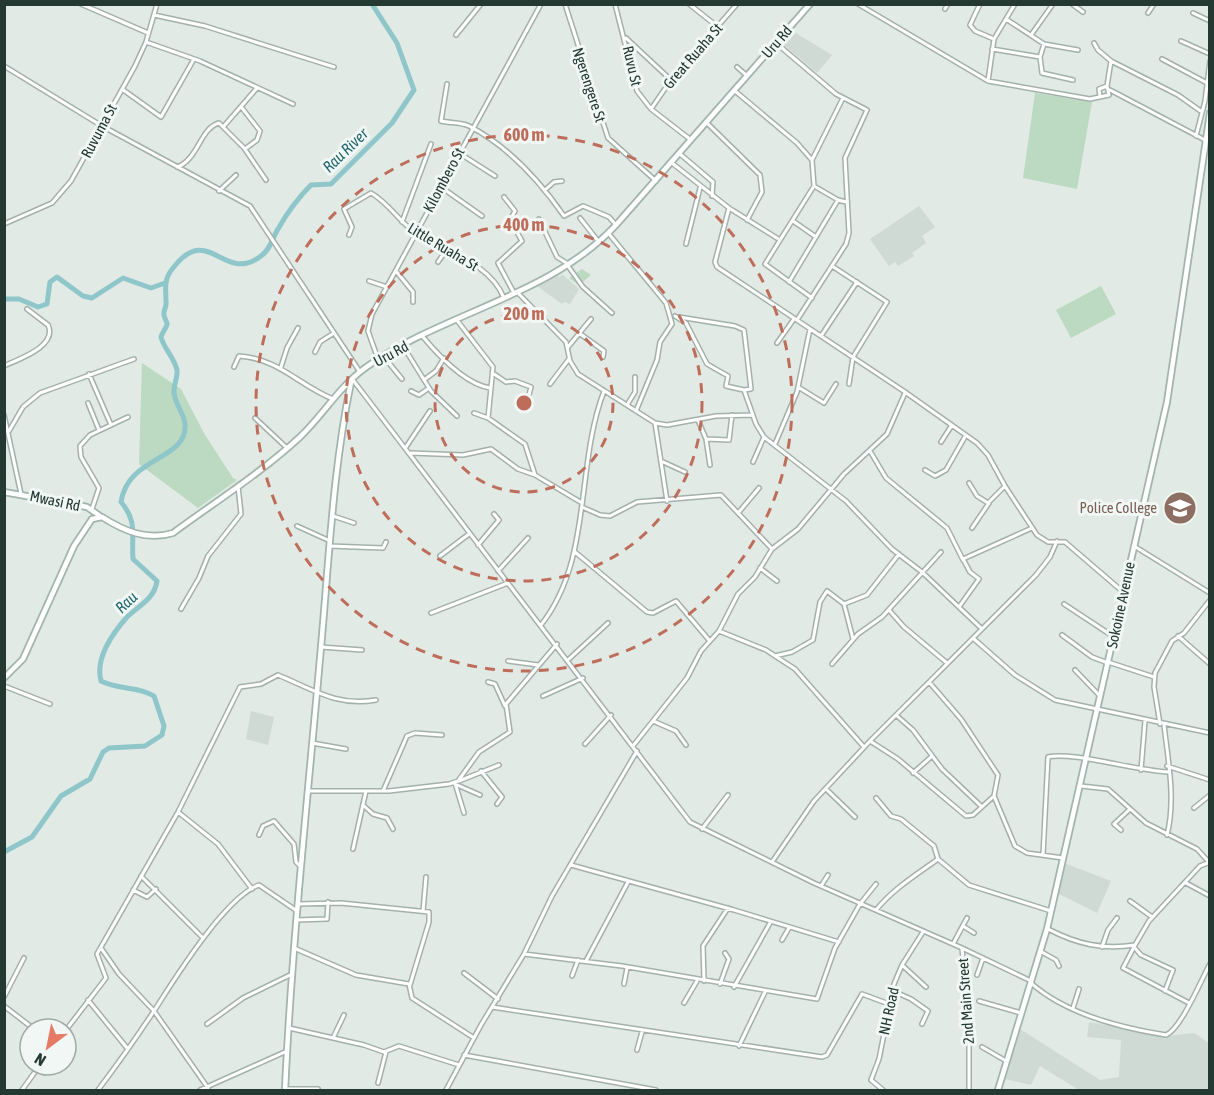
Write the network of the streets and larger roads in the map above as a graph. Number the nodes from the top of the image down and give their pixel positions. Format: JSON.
{"nodes":[{"id":1,"x":81,"y":4,"type":"edge"},
{"id":2,"x":157,"y":4,"type":"edge"},
{"id":3,"x":481,"y":4,"type":"edge"},
{"id":4,"x":541,"y":4,"type":"edge"},
{"id":5,"x":565,"y":4,"type":"edge"},
{"id":6,"x":615,"y":4,"type":"edge"},
{"id":7,"x":689,"y":4,"type":"edge"},
{"id":8,"x":737,"y":4,"type":"edge"},
{"id":9,"x":810,"y":4,"type":"edge"},
{"id":10,"x":858,"y":4,"type":"edge"},
{"id":11,"x":948,"y":4,"type":"edge"},
{"id":12,"x":980,"y":4,"type":"edge"},
{"id":13,"x":1015,"y":4,"type":"edge"},
{"id":14,"x":1053,"y":4,"type":"edge"},
{"id":15,"x":1072,"y":4,"type":"edge"},
{"id":16,"x":1154,"y":4,"type":"edge"},
{"id":17,"x":945,"y":9,"type":"dead end"},
{"id":18,"x":1083,"y":12,"type":"dead end"},
{"id":19,"x":1148,"y":13,"type":"dead end"},
{"id":20,"x":1193,"y":13,"type":"dead end"},
{"id":21,"x":154,"y":15,"type":"junction"},
{"id":22,"x":1005,"y":19,"type":"junction"},
{"id":23,"x":1209,"y":21,"type":"edge"},
{"id":24,"x":718,"y":27,"type":"junction"},
{"id":25,"x":148,"y":33,"type":"junction"},
{"id":26,"x":456,"y":35,"type":"dead end"},
{"id":27,"x":1031,"y":35,"type":"junction"},
{"id":28,"x":625,"y":38,"type":"junction"},
{"id":29,"x":994,"y":39,"type":"junction"},
{"id":30,"x":1181,"y":41,"type":"dead end"},
{"id":31,"x":146,"y":42,"type":"junction"},
{"id":32,"x":776,"y":43,"type":"junction"},
{"id":33,"x":1094,"y":43,"type":"dead end"},
{"id":34,"x":1044,"y":45,"type":"junction"},
{"id":35,"x":992,"y":49,"type":"junction"},
{"id":36,"x":1078,"y":50,"type":"dead end"},
{"id":37,"x":1209,"y":54,"type":"edge"},
{"id":38,"x":1040,"y":57,"type":"junction"},
{"id":39,"x":194,"y":58,"type":"junction"},
{"id":40,"x":1162,"y":59,"type":"dead end"},
{"id":41,"x":1111,"y":61,"type":"junction"},
{"id":42,"x":1209,"y":61,"type":"edge"},
{"id":43,"x":4,"y":66,"type":"edge"},
{"id":44,"x":333,"y":67,"type":"dead end"},
{"id":45,"x":737,"y":67,"type":"dead end"},
{"id":46,"x":748,"y":76,"type":"junction"},
{"id":47,"x":671,"y":80,"type":"junction"},
{"id":48,"x":1073,"y":80,"type":"dead end"},
{"id":49,"x":988,"y":81,"type":"junction"},
{"id":50,"x":1207,"y":83,"type":"junction"},
{"id":51,"x":447,"y":84,"type":"dead end"},
{"id":52,"x":1107,"y":86,"type":"junction"},
{"id":53,"x":257,"y":88,"type":"junction"},
{"id":54,"x":122,"y":89,"type":"junction"},
{"id":55,"x":735,"y":91,"type":"junction"},
{"id":56,"x":1109,"y":93,"type":"junction"},
{"id":57,"x":1100,"y":96,"type":"junction"},
{"id":58,"x":843,"y":98,"type":"junction"},
{"id":59,"x":293,"y":104,"type":"dead end"},
{"id":60,"x":242,"y":108,"type":"junction"},
{"id":61,"x":651,"y":109,"type":"junction"},
{"id":62,"x":1202,"y":111,"type":"junction"},
{"id":63,"x":1209,"y":113,"type":"edge"},
{"id":64,"x":706,"y":123,"type":"junction"},
{"id":65,"x":102,"y":126,"type":"junction"},
{"id":66,"x":224,"y":126,"type":"junction"},
{"id":67,"x":472,"y":128,"type":"junction"},
{"id":68,"x":1196,"y":136,"type":"junction"},
{"id":69,"x":692,"y":140,"type":"junction"},
{"id":70,"x":1205,"y":140,"type":"junction"},
{"id":71,"x":431,"y":144,"type":"dead end"},
{"id":72,"x":245,"y":149,"type":"junction"},
{"id":73,"x":459,"y":153,"type":"junction"},
{"id":74,"x":680,"y":154,"type":"junction"},
{"id":75,"x":812,"y":160,"type":"junction"},
{"id":76,"x":672,"y":163,"type":"junction"},
{"id":77,"x":177,"y":167,"type":"junction"},
{"id":78,"x":236,"y":175,"type":"dead end"},
{"id":79,"x":495,"y":176,"type":"dead end"},
{"id":80,"x":266,"y":180,"type":"dead end"},
{"id":81,"x":562,"y":181,"type":"dead end"},
{"id":82,"x":656,"y":181,"type":"junction"},
{"id":83,"x":814,"y":186,"type":"junction"},
{"id":84,"x":441,"y":187,"type":"junction"},
{"id":85,"x":700,"y":188,"type":"junction"},
{"id":86,"x":544,"y":190,"type":"junction"},
{"id":87,"x":219,"y":191,"type":"junction"},
{"id":88,"x":712,"y":196,"type":"junction"},
{"id":89,"x":504,"y":197,"type":"dead end"},
{"id":90,"x":838,"y":201,"type":"junction"},
{"id":91,"x":846,"y":202,"type":"junction"},
{"id":92,"x":729,"y":208,"type":"junction"},
{"id":93,"x":482,"y":216,"type":"dead end"},
{"id":94,"x":580,"y":218,"type":"dead end"},
{"id":95,"x":539,"y":219,"type":"dead end"},
{"id":96,"x":747,"y":220,"type":"junction"},
{"id":97,"x":792,"y":221,"type":"junction"},
{"id":98,"x":402,"y":222,"type":"junction"},
{"id":99,"x":4,"y":225,"type":"edge"},
{"id":100,"x":616,"y":225,"type":"junction"},
{"id":101,"x":416,"y":233,"type":"junction"},
{"id":102,"x":609,"y":234,"type":"junction"},
{"id":103,"x":349,"y":236,"type":"dead end"},
{"id":104,"x":816,"y":237,"type":"junction"},
{"id":105,"x":780,"y":241,"type":"junction"},
{"id":106,"x":599,"y":243,"type":"junction"},
{"id":107,"x":686,"y":244,"type":"dead end"},
{"id":108,"x":447,"y":249,"type":"junction"},
{"id":109,"x":438,"y":262,"type":"dead end"},
{"id":110,"x":569,"y":265,"type":"junction"},
{"id":111,"x":832,"y":266,"type":"junction"},
{"id":112,"x":396,"y":271,"type":"junction"},
{"id":113,"x":369,"y":281,"type":"dead end"},
{"id":114,"x":789,"y":282,"type":"junction"},
{"id":115,"x":857,"y":282,"type":"junction"},
{"id":116,"x":387,"y":287,"type":"junction"},
{"id":117,"x":515,"y":292,"type":"junction"},
{"id":118,"x":504,"y":298,"type":"junction"},
{"id":119,"x":812,"y":298,"type":"junction"},
{"id":120,"x":413,"y":302,"type":"dead end"},
{"id":121,"x":27,"y":309,"type":"dead end"},
{"id":122,"x":612,"y":313,"type":"dead end"},
{"id":123,"x":673,"y":316,"type":"junction"},
{"id":124,"x":456,"y":319,"type":"junction"},
{"id":125,"x":591,"y":319,"type":"dead end"},
{"id":126,"x":796,"y":320,"type":"junction"},
{"id":127,"x":298,"y":328,"type":"dead end"},
{"id":128,"x":810,"y":329,"type":"junction"},
{"id":129,"x":334,"y":333,"type":"junction"},
{"id":130,"x":579,"y":333,"type":"junction"},
{"id":131,"x":821,"y":336,"type":"junction"},
{"id":132,"x":423,"y":337,"type":"junction"},
{"id":133,"x":777,"y":344,"type":"dead end"},
{"id":134,"x":404,"y":346,"type":"junction"},
{"id":135,"x":568,"y":347,"type":"junction"},
{"id":136,"x":315,"y":352,"type":"dead end"},
{"id":137,"x":603,"y":357,"type":"dead end"},
{"id":138,"x":853,"y":357,"type":"junction"},
{"id":139,"x":381,"y":358,"type":"junction"},
{"id":140,"x":444,"y":358,"type":"junction"},
{"id":141,"x":134,"y":359,"type":"dead end"},
{"id":142,"x":569,"y":359,"type":"junction"},
{"id":143,"x":4,"y":366,"type":"edge"},
{"id":144,"x":234,"y":367,"type":"dead end"},
{"id":145,"x":281,"y":368,"type":"junction"},
{"id":146,"x":360,"y":372,"type":"junction"},
{"id":147,"x":89,"y":374,"type":"junction"},
{"id":148,"x":494,"y":374,"type":"junction"},
{"id":149,"x":635,"y":377,"type":"dead end"},
{"id":150,"x":402,"y":379,"type":"dead end"},
{"id":151,"x":424,"y":380,"type":"junction"},
{"id":152,"x":352,"y":381,"type":"junction"},
{"id":153,"x":550,"y":384,"type":"dead end"},
{"id":154,"x":836,"y":384,"type":"dead end"},
{"id":155,"x":849,"y":384,"type":"dead end"},
{"id":156,"x":798,"y":387,"type":"junction"},
{"id":157,"x":429,"y":388,"type":"junction"},
{"id":158,"x":490,"y":388,"type":"junction"},
{"id":159,"x":744,"y":390,"type":"junction"},
{"id":160,"x":411,"y":391,"type":"dead end"},
{"id":161,"x":604,"y":391,"type":"junction"},
{"id":162,"x":905,"y":392,"type":"junction"},
{"id":163,"x":333,"y":399,"type":"junction"},
{"id":164,"x":526,"y":402,"type":"dead end"},
{"id":165,"x":88,"y":403,"type":"dead end"},
{"id":166,"x":627,"y":405,"type":"junction"},
{"id":167,"x":430,"y":411,"type":"dead end"},
{"id":168,"x":636,"y":411,"type":"junction"},
{"id":169,"x":474,"y":413,"type":"dead end"},
{"id":170,"x":4,"y":415,"type":"edge"},
{"id":171,"x":732,"y":415,"type":"junction"},
{"id":172,"x":752,"y":415,"type":"junction"},
{"id":173,"x":457,"y":416,"type":"dead end"},
{"id":174,"x":128,"y":417,"type":"dead end"},
{"id":175,"x":255,"y":418,"type":"dead end"},
{"id":176,"x":488,"y":418,"type":"junction"},
{"id":177,"x":698,"y":420,"type":"junction"},
{"id":178,"x":655,"y":423,"type":"junction"},
{"id":179,"x":111,"y":425,"type":"junction"},
{"id":180,"x":952,"y":425,"type":"junction"},
{"id":181,"x":99,"y":430,"type":"junction"},
{"id":182,"x":9,"y":431,"type":"junction"},
{"id":183,"x":966,"y":435,"type":"junction"},
{"id":184,"x":764,"y":437,"type":"junction"},
{"id":185,"x":706,"y":439,"type":"junction"},
{"id":186,"x":941,"y":442,"type":"dead end"},
{"id":187,"x":775,"y":445,"type":"junction"},
{"id":188,"x":287,"y":448,"type":"junction"},
{"id":189,"x":406,"y":448,"type":"junction"},
{"id":190,"x":870,"y":451,"type":"junction"},
{"id":191,"x":409,"y":453,"type":"junction"},
{"id":192,"x":661,"y":461,"type":"junction"},
{"id":193,"x":753,"y":462,"type":"dead end"},
{"id":194,"x":710,"y":465,"type":"dead end"},
{"id":195,"x":925,"y":470,"type":"dead end"},
{"id":196,"x":684,"y":472,"type":"dead end"},
{"id":197,"x":535,"y":475,"type":"junction"},
{"id":198,"x":969,"y":483,"type":"dead end"},
{"id":199,"x":238,"y":484,"type":"junction"},
{"id":200,"x":1005,"y":486,"type":"junction"},
{"id":201,"x":759,"y":488,"type":"dead end"},
{"id":202,"x":832,"y":490,"type":"junction"},
{"id":203,"x":4,"y":492,"type":"edge"},
{"id":204,"x":21,"y":494,"type":"junction"},
{"id":205,"x":667,"y":501,"type":"junction"},
{"id":206,"x":989,"y":503,"type":"junction"},
{"id":207,"x":582,"y":505,"type":"junction"},
{"id":208,"x":92,"y":509,"type":"junction"},
{"id":209,"x":739,"y":512,"type":"junction"},
{"id":210,"x":494,"y":514,"type":"dead end"},
{"id":211,"x":333,"y":516,"type":"junction"},
{"id":212,"x":102,"y":517,"type":"junction"},
{"id":213,"x":354,"y":523,"type":"dead end"},
{"id":214,"x":297,"y":526,"type":"dead end"},
{"id":215,"x":972,"y":528,"type":"dead end"},
{"id":216,"x":1032,"y":528,"type":"junction"},
{"id":217,"x":469,"y":534,"type":"junction"},
{"id":218,"x":528,"y":538,"type":"dead end"},
{"id":219,"x":1057,"y":541,"type":"junction"},
{"id":220,"x":386,"y":542,"type":"dead end"},
{"id":221,"x":330,"y":543,"type":"junction"},
{"id":222,"x":478,"y":545,"type":"junction"},
{"id":223,"x":1134,"y":546,"type":"junction"},
{"id":224,"x":772,"y":549,"type":"junction"},
{"id":225,"x":575,"y":552,"type":"junction"},
{"id":226,"x":941,"y":552,"type":"dead end"},
{"id":227,"x":898,"y":554,"type":"junction"},
{"id":228,"x":440,"y":556,"type":"dead end"},
{"id":229,"x":963,"y":560,"type":"junction"},
{"id":230,"x":760,"y":568,"type":"junction"},
{"id":231,"x":498,"y":571,"type":"junction"},
{"id":232,"x":922,"y":572,"type":"junction"},
{"id":233,"x":777,"y":581,"type":"dead end"},
{"id":234,"x":508,"y":583,"type":"junction"},
{"id":235,"x":1122,"y":591,"type":"junction"},
{"id":236,"x":1209,"y":593,"type":"edge"},
{"id":237,"x":1209,"y":600,"type":"edge"},
{"id":238,"x":844,"y":604,"type":"junction"},
{"id":239,"x":1064,"y":604,"type":"dead end"},
{"id":240,"x":959,"y":607,"type":"junction"},
{"id":241,"x":181,"y":609,"type":"dead end"},
{"id":242,"x":889,"y":610,"type":"junction"},
{"id":243,"x":431,"y":613,"type":"dead end"},
{"id":244,"x":608,"y":623,"type":"dead end"},
{"id":245,"x":541,"y":625,"type":"junction"},
{"id":246,"x":982,"y":628,"type":"junction"},
{"id":247,"x":719,"y":631,"type":"junction"},
{"id":248,"x":1062,"y":635,"type":"dead end"},
{"id":249,"x":1178,"y":636,"type":"junction"},
{"id":250,"x":1114,"y":637,"type":"junction"},
{"id":251,"x":853,"y":639,"type":"junction"},
{"id":252,"x":974,"y":639,"type":"junction"},
{"id":253,"x":709,"y":640,"type":"junction"},
{"id":254,"x":557,"y":644,"type":"junction"},
{"id":255,"x":321,"y":647,"type":"junction"},
{"id":256,"x":362,"y":650,"type":"dead end"},
{"id":257,"x":775,"y":657,"type":"junction"},
{"id":258,"x":569,"y":659,"type":"junction"},
{"id":259,"x":507,"y":660,"type":"dead end"},
{"id":260,"x":1108,"y":663,"type":"junction"},
{"id":261,"x":832,"y":664,"type":"dead end"},
{"id":262,"x":948,"y":664,"type":"junction"},
{"id":263,"x":1209,"y":664,"type":"edge"},
{"id":264,"x":538,"y":665,"type":"junction"},
{"id":265,"x":1075,"y":670,"type":"dead end"},
{"id":266,"x":1154,"y":677,"type":"junction"},
{"id":267,"x":4,"y":678,"type":"edge"},
{"id":268,"x":583,"y":678,"type":"junction"},
{"id":269,"x":488,"y":682,"type":"dead end"},
{"id":270,"x":929,"y":682,"type":"junction"},
{"id":271,"x":4,"y":686,"type":"edge"},
{"id":272,"x":317,"y":694,"type":"junction"},
{"id":273,"x":543,"y":696,"type":"dead end"},
{"id":274,"x":1100,"y":696,"type":"junction"},
{"id":275,"x":376,"y":700,"type":"dead end"},
{"id":276,"x":50,"y":704,"type":"dead end"},
{"id":277,"x":505,"y":706,"type":"junction"},
{"id":278,"x":1098,"y":708,"type":"junction"},
{"id":279,"x":611,"y":715,"type":"junction"},
{"id":280,"x":896,"y":715,"type":"junction"},
{"id":281,"x":653,"y":721,"type":"junction"},
{"id":282,"x":1145,"y":721,"type":"junction"},
{"id":283,"x":1162,"y":724,"type":"junction"},
{"id":284,"x":1209,"y":734,"type":"edge"},
{"id":285,"x":442,"y":735,"type":"dead end"},
{"id":286,"x":870,"y":741,"type":"junction"},
{"id":287,"x":312,"y":743,"type":"junction"},
{"id":288,"x":585,"y":744,"type":"dead end"},
{"id":289,"x":686,"y":745,"type":"dead end"},
{"id":290,"x":633,"y":746,"type":"junction"},
{"id":291,"x":864,"y":747,"type":"junction"},
{"id":292,"x":346,"y":749,"type":"dead end"},
{"id":293,"x":637,"y":751,"type":"junction"},
{"id":294,"x":931,"y":757,"type":"junction"},
{"id":295,"x":1088,"y":760,"type":"junction"},
{"id":296,"x":498,"y":765,"type":"dead end"},
{"id":297,"x":1167,"y":766,"type":"junction"},
{"id":298,"x":1141,"y":770,"type":"junction"},
{"id":299,"x":481,"y":771,"type":"junction"},
{"id":300,"x":1168,"y":772,"type":"junction"},
{"id":301,"x":913,"y":773,"type":"junction"},
{"id":302,"x":1209,"y":780,"type":"edge"},
{"id":303,"x":456,"y":783,"type":"junction"},
{"id":304,"x":1081,"y":786,"type":"junction"},
{"id":305,"x":826,"y":789,"type":"junction"},
{"id":306,"x":308,"y":791,"type":"junction"},
{"id":307,"x":366,"y":791,"type":"junction"},
{"id":308,"x":383,"y":791,"type":"junction"},
{"id":309,"x":480,"y":795,"type":"dead end"},
{"id":310,"x":728,"y":795,"type":"dead end"},
{"id":311,"x":1209,"y":795,"type":"edge"},
{"id":312,"x":994,"y":796,"type":"junction"},
{"id":313,"x":876,"y":798,"type":"dead end"},
{"id":314,"x":497,"y":804,"type":"dead end"},
{"id":315,"x":364,"y":806,"type":"junction"},
{"id":316,"x":982,"y":807,"type":"junction"},
{"id":317,"x":1194,"y":807,"type":"dead end"},
{"id":318,"x":1130,"y":810,"type":"junction"},
{"id":319,"x":178,"y":812,"type":"junction"},
{"id":320,"x":464,"y":813,"type":"dead end"},
{"id":321,"x":855,"y":817,"type":"dead end"},
{"id":322,"x":393,"y":829,"type":"dead end"},
{"id":323,"x":702,"y":829,"type":"junction"},
{"id":324,"x":1121,"y":830,"type":"dead end"},
{"id":325,"x":1167,"y":835,"type":"junction"},
{"id":326,"x":259,"y":836,"type":"dead end"},
{"id":327,"x":353,"y":849,"type":"dead end"},
{"id":328,"x":1043,"y":856,"type":"junction"},
{"id":329,"x":1063,"y":858,"type":"junction"},
{"id":330,"x":938,"y":859,"type":"junction"},
{"id":331,"x":1208,"y":859,"type":"edge"},
{"id":332,"x":772,"y":862,"type":"junction"},
{"id":333,"x":571,"y":865,"type":"junction"},
{"id":334,"x":301,"y":867,"type":"junction"},
{"id":335,"x":141,"y":875,"type":"junction"},
{"id":336,"x":828,"y":875,"type":"dead end"},
{"id":337,"x":426,"y":878,"type":"dead end"},
{"id":338,"x":628,"y":882,"type":"junction"},
{"id":339,"x":1186,"y":883,"type":"junction"},
{"id":340,"x":876,"y":885,"type":"dead end"},
{"id":341,"x":821,"y":886,"type":"junction"},
{"id":342,"x":156,"y":889,"type":"junction"},
{"id":343,"x":252,"y":889,"type":"junction"},
{"id":344,"x":133,"y":890,"type":"junction"},
{"id":345,"x":1209,"y":896,"type":"edge"},
{"id":346,"x":1130,"y":901,"type":"dead end"},
{"id":347,"x":328,"y":902,"type":"junction"},
{"id":348,"x":298,"y":904,"type":"junction"},
{"id":349,"x":860,"y":904,"type":"junction"},
{"id":350,"x":728,"y":908,"type":"junction"},
{"id":351,"x":876,"y":910,"type":"junction"},
{"id":352,"x":297,"y":911,"type":"junction"},
{"id":353,"x":423,"y":911,"type":"junction"},
{"id":354,"x":1051,"y":911,"type":"junction"},
{"id":355,"x":1152,"y":917,"type":"junction"},
{"id":356,"x":967,"y":918,"type":"dead end"},
{"id":357,"x":1117,"y":918,"type":"dead end"},
{"id":358,"x":296,"y":920,"type":"junction"},
{"id":359,"x":770,"y":923,"type":"junction"},
{"id":360,"x":963,"y":926,"type":"junction"},
{"id":361,"x":789,"y":928,"type":"junction"},
{"id":362,"x":1047,"y":929,"type":"junction"},
{"id":363,"x":924,"y":932,"type":"junction"},
{"id":364,"x":974,"y":933,"type":"dead end"},
{"id":365,"x":203,"y":938,"type":"junction"},
{"id":366,"x":782,"y":940,"type":"dead end"},
{"id":367,"x":839,"y":942,"type":"junction"},
{"id":368,"x":953,"y":944,"type":"junction"},
{"id":369,"x":1134,"y":946,"type":"junction"},
{"id":370,"x":1102,"y":947,"type":"junction"},
{"id":371,"x":100,"y":948,"type":"junction"},
{"id":372,"x":294,"y":948,"type":"junction"},
{"id":373,"x":962,"y":948,"type":"junction"},
{"id":374,"x":1040,"y":951,"type":"junction"},
{"id":375,"x":725,"y":953,"type":"dead end"},
{"id":376,"x":524,"y":954,"type":"junction"},
{"id":377,"x":24,"y":958,"type":"dead end"},
{"id":378,"x":983,"y":958,"type":"junction"},
{"id":379,"x":578,"y":960,"type":"junction"},
{"id":380,"x":586,"y":961,"type":"junction"},
{"id":381,"x":1209,"y":964,"type":"edge"},
{"id":382,"x":902,"y":965,"type":"junction"},
{"id":383,"x":1059,"y":966,"type":"dead end"},
{"id":384,"x":627,"y":968,"type":"junction"},
{"id":385,"x":464,"y":973,"type":"dead end"},
{"id":386,"x":292,"y":974,"type":"junction"},
{"id":387,"x":977,"y":975,"type":"dead end"},
{"id":388,"x":572,"y":976,"type":"dead end"},
{"id":389,"x":697,"y":981,"type":"junction"},
{"id":390,"x":704,"y":981,"type":"junction"},
{"id":391,"x":1031,"y":982,"type":"junction"},
{"id":392,"x":624,"y":984,"type":"dead end"},
{"id":393,"x":720,"y":984,"type":"junction"},
{"id":394,"x":410,"y":985,"type":"junction"},
{"id":395,"x":734,"y":987,"type":"junction"},
{"id":396,"x":926,"y":987,"type":"dead end"},
{"id":397,"x":1079,"y":988,"type":"dead end"},
{"id":398,"x":893,"y":991,"type":"junction"},
{"id":399,"x":1165,"y":991,"type":"junction"},
{"id":400,"x":765,"y":992,"type":"junction"},
{"id":401,"x":4,"y":997,"type":"edge"},
{"id":402,"x":498,"y":999,"type":"junction"},
{"id":403,"x":88,"y":1000,"type":"junction"},
{"id":404,"x":980,"y":1000,"type":"dead end"},
{"id":405,"x":1189,"y":1003,"type":"junction"},
{"id":406,"x":684,"y":1004,"type":"dead end"},
{"id":407,"x":889,"y":1004,"type":"junction"},
{"id":408,"x":4,"y":1006,"type":"edge"},
{"id":409,"x":492,"y":1008,"type":"junction"},
{"id":410,"x":1073,"y":1008,"type":"junction"},
{"id":411,"x":154,"y":1011,"type":"junction"},
{"id":412,"x":1023,"y":1013,"type":"junction"},
{"id":413,"x":344,"y":1015,"type":"dead end"},
{"id":414,"x":18,"y":1017,"type":"edge"},
{"id":415,"x":76,"y":1017,"type":"edge"},
{"id":416,"x":207,"y":1024,"type":"dead end"},
{"id":417,"x":922,"y":1024,"type":"dead end"},
{"id":418,"x":288,"y":1028,"type":"junction"},
{"id":419,"x":642,"y":1032,"type":"junction"},
{"id":420,"x":333,"y":1038,"type":"junction"},
{"id":421,"x":474,"y":1038,"type":"junction"},
{"id":422,"x":739,"y":1046,"type":"junction"},
{"id":423,"x":982,"y":1047,"type":"dead end"},
{"id":424,"x":127,"y":1048,"type":"junction"},
{"id":425,"x":637,"y":1050,"type":"dead end"},
{"id":426,"x":287,"y":1051,"type":"junction"},
{"id":427,"x":386,"y":1052,"type":"junction"},
{"id":428,"x":464,"y":1055,"type":"junction"},
{"id":429,"x":1007,"y":1062,"type":"junction"},
{"id":430,"x":459,"y":1065,"type":"junction"},
{"id":431,"x":31,"y":1077,"type":"edge"},
{"id":432,"x":378,"y":1083,"type":"dead end"},
{"id":433,"x":208,"y":1088,"type":"junction"},
{"id":434,"x":318,"y":1089,"type":"edge"},
{"id":435,"x":22,"y":1090,"type":"edge"},
{"id":436,"x":98,"y":1090,"type":"edge"},
{"id":437,"x":200,"y":1090,"type":"edge"},
{"id":438,"x":285,"y":1090,"type":"edge"},
{"id":439,"x":446,"y":1090,"type":"edge"},
{"id":440,"x":656,"y":1090,"type":"edge"},
{"id":441,"x":884,"y":1090,"type":"edge"},
{"id":442,"x":969,"y":1090,"type":"edge"},
{"id":443,"x":998,"y":1090,"type":"edge"}],
"edges":[{"from":1,"to":25,"type":"street"},
{"from":2,"to":21,"type":"street","name":"Ruvuma St"},
{"from":3,"to":26,"type":"street"},
{"from":4,"to":67,"type":"street","name":"Kilombero St"},
{"from":5,"to":82,"type":"street","name":"Ngerengere St"},
{"from":6,"to":28,"type":"street","name":"Ruvu St"},
{"from":7,"to":24,"type":"street"},
{"from":8,"to":24,"type":"street","name":"Great Ruaha St"},
{"from":9,"to":32,"type":"street","name":"Uru Rd"},
{"from":10,"to":49,"type":"street"},
{"from":11,"to":17,"type":"street"},
{"from":12,"to":29,"type":"street"},
{"from":13,"to":22,"type":"street"},
{"from":14,"to":27,"type":"street"},
{"from":15,"to":18,"type":"street"},
{"from":16,"to":19,"type":"street"},
{"from":20,"to":23,"type":"street"},
{"from":21,"to":25,"type":"street","name":"Ruvuma St"},
{"from":21,"to":44,"type":"street"},
{"from":22,"to":27,"type":"street"},
{"from":22,"to":29,"type":"street"},
{"from":24,"to":47,"type":"street","name":"Great Ruaha St"},
{"from":25,"to":31,"type":"street","name":"Ruvuma St"},
{"from":27,"to":34,"type":"street"},
{"from":28,"to":47,"type":"street"},
{"from":28,"to":61,"type":"street","name":"Ruvu St"},
{"from":29,"to":35,"type":"street"},
{"from":30,"to":37,"type":"street"},
{"from":31,"to":39,"type":"street"},
{"from":31,"to":54,"type":"street","name":"Ruvuma St"},
{"from":32,"to":46,"type":"street","name":"Uru Rd"},
{"from":32,"to":58,"type":"street"},
{"from":33,"to":41,"type":"street"},
{"from":34,"to":36,"type":"street"},
{"from":34,"to":38,"type":"street"},
{"from":35,"to":38,"type":"street"},
{"from":35,"to":49,"type":"street"},
{"from":38,"to":48,"type":"street"},
{"from":39,"to":53,"type":"street"},
{"from":39,"to":54,"type":"street"},
{"from":40,"to":50,"type":"street"},
{"from":41,"to":52,"type":"street"},
{"from":41,"to":62,"type":"street"},
{"from":42,"to":50,"type":"street"},
{"from":43,"to":65,"type":"street"},
{"from":45,"to":46,"type":"street"},
{"from":46,"to":55,"type":"street","name":"Uru Rd"},
{"from":47,"to":61,"type":"street","name":"Great Ruaha St"},
{"from":49,"to":57,"type":"street"},
{"from":50,"to":62,"type":"street"},
{"from":51,"to":67,"type":"street"},
{"from":52,"to":56,"type":"street"},
{"from":52,"to":57,"type":"street"},
{"from":53,"to":59,"type":"street"},
{"from":53,"to":60,"type":"street"},
{"from":54,"to":65,"type":"street","name":"Ruvuma St"},
{"from":55,"to":64,"type":"street","name":"Uru Rd"},
{"from":55,"to":75,"type":"street"},
{"from":56,"to":57,"type":"street"},
{"from":56,"to":68,"type":"street"},
{"from":58,"to":75,"type":"street"},
{"from":58,"to":91,"type":"street"},
{"from":60,"to":66,"type":"street"},
{"from":60,"to":72,"type":"street"},
{"from":61,"to":69,"type":"street","name":"Ruvu St"},
{"from":62,"to":68,"type":"street"},
{"from":63,"to":70,"type":"street","name":"Sokoine Avenue"},
{"from":64,"to":69,"type":"street","name":"Uru Rd"},
{"from":64,"to":96,"type":"street"},
{"from":65,"to":77,"type":"street"},
{"from":65,"to":99,"type":"street","name":"Ruvuma St"},
{"from":66,"to":72,"type":"street"},
{"from":66,"to":77,"type":"street"},
{"from":67,"to":73,"type":"street","name":"Kilombero St"},
{"from":67,"to":86,"type":"street"},
{"from":68,"to":70,"type":"street"},
{"from":69,"to":74,"type":"street","name":"Uru Rd"},
{"from":70,"to":223,"type":"street","name":"Sokoine Avenue"},
{"from":71,"to":98,"type":"street"},
{"from":72,"to":80,"type":"street"},
{"from":73,"to":79,"type":"street"},
{"from":73,"to":84,"type":"street","name":"Kilombero St"},
{"from":74,"to":76,"type":"street","name":"Uru Rd"},
{"from":74,"to":88,"type":"street"},
{"from":75,"to":83,"type":"street"},
{"from":76,"to":82,"type":"street","name":"Uru Rd"},
{"from":76,"to":85,"type":"street"},
{"from":77,"to":87,"type":"street"},
{"from":78,"to":87,"type":"street"},
{"from":81,"to":86,"type":"street"},
{"from":82,"to":100,"type":"street","name":"Uru Rd"},
{"from":83,"to":90,"type":"street"},
{"from":83,"to":97,"type":"street"},
{"from":84,"to":93,"type":"street"},
{"from":84,"to":101,"type":"street","name":"Kilombero St"},
{"from":85,"to":88,"type":"street"},
{"from":85,"to":107,"type":"street"},
{"from":86,"to":100,"type":"street"},
{"from":87,"to":129,"type":"street"},
{"from":88,"to":92,"type":"street"},
{"from":89,"to":117,"type":"street"},
{"from":90,"to":91,"type":"street"},
{"from":90,"to":104,"type":"street"},
{"from":91,"to":111,"type":"street"},
{"from":92,"to":96,"type":"street"},
{"from":92,"to":126,"type":"street"},
{"from":94,"to":106,"type":"street"},
{"from":95,"to":110,"type":"street"},
{"from":96,"to":105,"type":"street"},
{"from":97,"to":104,"type":"street"},
{"from":97,"to":105,"type":"street"},
{"from":98,"to":101,"type":"street","name":"Little Ruaha St"},
{"from":98,"to":103,"type":"street","name":"Little Ruaha St"},
{"from":100,"to":102,"type":"street","name":"Uru Rd"},
{"from":101,"to":108,"type":"street","name":"Little Ruaha St"},
{"from":101,"to":112,"type":"street","name":"Kilombero St"},
{"from":102,"to":106,"type":"street","name":"Uru Rd"},
{"from":102,"to":123,"type":"street"},
{"from":104,"to":114,"type":"street"},
{"from":105,"to":114,"type":"street"},
{"from":106,"to":110,"type":"street","name":"Uru Rd"},
{"from":108,"to":109,"type":"street"},
{"from":108,"to":118,"type":"street","name":"Little Ruaha St"},
{"from":110,"to":117,"type":"street","name":"Uru Rd"},
{"from":110,"to":122,"type":"street"},
{"from":111,"to":115,"type":"street"},
{"from":111,"to":119,"type":"street"},
{"from":112,"to":116,"type":"street","name":"Kilombero St"},
{"from":112,"to":120,"type":"street"},
{"from":113,"to":116,"type":"street"},
{"from":114,"to":119,"type":"street"},
{"from":115,"to":131,"type":"street"},
{"from":115,"to":138,"type":"street"},
{"from":116,"to":139,"type":"street","name":"Kilombero St"},
{"from":117,"to":118,"type":"street","name":"Uru Rd"},
{"from":117,"to":135,"type":"street"},
{"from":118,"to":124,"type":"street","name":"Uru Rd"},
{"from":119,"to":126,"type":"street"},
{"from":121,"to":143,"type":"street"},
{"from":123,"to":159,"type":"street"},
{"from":123,"to":159,"type":"street"},
{"from":123,"to":168,"type":"street"},
{"from":124,"to":132,"type":"street","name":"Uru Rd"},
{"from":124,"to":148,"type":"street"},
{"from":125,"to":130,"type":"street"},
{"from":126,"to":128,"type":"street"},
{"from":126,"to":133,"type":"street"},
{"from":127,"to":145,"type":"street"},
{"from":128,"to":131,"type":"street"},
{"from":128,"to":156,"type":"street"},
{"from":129,"to":136,"type":"street"},
{"from":129,"to":146,"type":"street"},
{"from":130,"to":135,"type":"street"},
{"from":130,"to":137,"type":"street"},
{"from":131,"to":138,"type":"street"},
{"from":132,"to":134,"type":"street","name":"Uru Rd"},
{"from":132,"to":140,"type":"street"},
{"from":134,"to":139,"type":"street","name":"Uru Rd"},
{"from":134,"to":151,"type":"street"},
{"from":135,"to":142,"type":"street"},
{"from":138,"to":155,"type":"street"},
{"from":138,"to":162,"type":"street"},
{"from":139,"to":146,"type":"street","name":"Uru Rd"},
{"from":139,"to":150,"type":"street"},
{"from":140,"to":151,"type":"street"},
{"from":140,"to":158,"type":"street"},
{"from":141,"to":147,"type":"street"},
{"from":142,"to":153,"type":"street"},
{"from":142,"to":161,"type":"street"},
{"from":144,"to":145,"type":"street"},
{"from":145,"to":163,"type":"street"},
{"from":146,"to":152,"type":"street","name":"Uru Rd"},
{"from":147,"to":179,"type":"street"},
{"from":147,"to":182,"type":"street"},
{"from":148,"to":158,"type":"street"},
{"from":148,"to":164,"type":"street"},
{"from":149,"to":166,"type":"street"},
{"from":151,"to":157,"type":"street"},
{"from":152,"to":163,"type":"street","name":"Uru Rd"},
{"from":152,"to":189,"type":"street"},
{"from":152,"to":211,"type":"street"},
{"from":154,"to":156,"type":"street"},
{"from":156,"to":187,"type":"street"},
{"from":157,"to":160,"type":"street"},
{"from":157,"to":173,"type":"street"},
{"from":158,"to":176,"type":"street"},
{"from":159,"to":172,"type":"street"},
{"from":161,"to":166,"type":"street"},
{"from":161,"to":207,"type":"street"},
{"from":162,"to":180,"type":"street"},
{"from":162,"to":190,"type":"street"},
{"from":163,"to":188,"type":"street","name":"Uru Rd"},
{"from":165,"to":181,"type":"street"},
{"from":166,"to":168,"type":"street"},
{"from":167,"to":189,"type":"street"},
{"from":168,"to":178,"type":"street"},
{"from":169,"to":176,"type":"street"},
{"from":170,"to":182,"type":"street"},
{"from":171,"to":172,"type":"street"},
{"from":171,"to":177,"type":"street"},
{"from":171,"to":185,"type":"street"},
{"from":172,"to":184,"type":"street"},
{"from":174,"to":179,"type":"street"},
{"from":175,"to":188,"type":"street"},
{"from":176,"to":197,"type":"street"},
{"from":177,"to":178,"type":"street"},
{"from":177,"to":185,"type":"street"},
{"from":178,"to":192,"type":"street"},
{"from":179,"to":181,"type":"street"},
{"from":180,"to":183,"type":"street"},
{"from":180,"to":186,"type":"street"},
{"from":181,"to":208,"type":"street"},
{"from":182,"to":204,"type":"street"},
{"from":183,"to":195,"type":"street"},
{"from":183,"to":200,"type":"street"},
{"from":184,"to":187,"type":"street"},
{"from":184,"to":193,"type":"street"},
{"from":185,"to":194,"type":"street"},
{"from":187,"to":202,"type":"street"},
{"from":188,"to":199,"type":"street","name":"Uru Rd"},
{"from":189,"to":191,"type":"street"},
{"from":190,"to":202,"type":"street"},
{"from":190,"to":229,"type":"street"},
{"from":191,"to":197,"type":"street"},
{"from":191,"to":217,"type":"street"},
{"from":192,"to":196,"type":"street"},
{"from":192,"to":205,"type":"street"},
{"from":197,"to":207,"type":"street"},
{"from":198,"to":206,"type":"street"},
{"from":199,"to":212,"type":"street","name":"Uru Rd"},
{"from":199,"to":241,"type":"street"},
{"from":200,"to":206,"type":"street"},
{"from":200,"to":216,"type":"street"},
{"from":201,"to":209,"type":"street"},
{"from":202,"to":224,"type":"street"},
{"from":202,"to":227,"type":"street"},
{"from":203,"to":204,"type":"street","name":"Mwasi Rd"},
{"from":204,"to":208,"type":"street","name":"Mwasi Rd"},
{"from":205,"to":207,"type":"street"},
{"from":205,"to":209,"type":"street"},
{"from":206,"to":215,"type":"street"},
{"from":207,"to":225,"type":"street"},
{"from":208,"to":212,"type":"street","name":"Mwasi Rd"},
{"from":209,"to":224,"type":"street"},
{"from":210,"to":222,"type":"street"},
{"from":211,"to":213,"type":"street"},
{"from":211,"to":221,"type":"street"},
{"from":212,"to":267,"type":"street"},
{"from":214,"to":221,"type":"street"},
{"from":216,"to":219,"type":"street"},
{"from":216,"to":229,"type":"street"},
{"from":217,"to":222,"type":"street"},
{"from":217,"to":228,"type":"street"},
{"from":218,"to":231,"type":"street"},
{"from":219,"to":235,"type":"street"},
{"from":219,"to":246,"type":"street"},
{"from":220,"to":221,"type":"street"},
{"from":221,"to":255,"type":"street"},
{"from":222,"to":231,"type":"street"},
{"from":223,"to":235,"type":"street","name":"Sokoine Avenue"},
{"from":223,"to":236,"type":"street"},
{"from":224,"to":230,"type":"street"},
{"from":225,"to":245,"type":"street"},
{"from":225,"to":253,"type":"street"},
{"from":226,"to":232,"type":"street"},
{"from":227,"to":232,"type":"street"},
{"from":227,"to":238,"type":"street"},
{"from":229,"to":240,"type":"street"},
{"from":230,"to":233,"type":"street"},
{"from":230,"to":247,"type":"street"},
{"from":231,"to":234,"type":"street"},
{"from":232,"to":240,"type":"street"},
{"from":232,"to":242,"type":"street"},
{"from":234,"to":243,"type":"street"},
{"from":234,"to":245,"type":"street"},
{"from":235,"to":250,"type":"street","name":"Sokoine Avenue"},
{"from":237,"to":249,"type":"street"},
{"from":238,"to":251,"type":"street"},
{"from":238,"to":257,"type":"street"},
{"from":239,"to":250,"type":"street"},
{"from":240,"to":246,"type":"street"},
{"from":242,"to":251,"type":"street"},
{"from":242,"to":262,"type":"street"},
{"from":244,"to":258,"type":"street"},
{"from":245,"to":254,"type":"street"},
{"from":246,"to":252,"type":"street"},
{"from":247,"to":253,"type":"street"},
{"from":247,"to":257,"type":"street"},
{"from":248,"to":260,"type":"street"},
{"from":249,"to":263,"type":"street"},
{"from":249,"to":266,"type":"street"},
{"from":250,"to":260,"type":"street","name":"Sokoine Avenue"},
{"from":251,"to":261,"type":"street"},
{"from":252,"to":262,"type":"street"},
{"from":252,"to":278,"type":"street"},
{"from":253,"to":281,"type":"street"},
{"from":254,"to":258,"type":"street"},
{"from":254,"to":264,"type":"street"},
{"from":255,"to":256,"type":"street"},
{"from":255,"to":272,"type":"street"},
{"from":257,"to":291,"type":"street"},
{"from":258,"to":268,"type":"street"},
{"from":259,"to":264,"type":"street"},
{"from":260,"to":266,"type":"street"},
{"from":260,"to":274,"type":"street","name":"Sokoine Avenue"},
{"from":262,"to":270,"type":"street"},
{"from":264,"to":277,"type":"street"},
{"from":265,"to":274,"type":"street"},
{"from":266,"to":283,"type":"street"},
{"from":268,"to":273,"type":"street"},
{"from":268,"to":279,"type":"street"},
{"from":269,"to":277,"type":"street"},
{"from":270,"to":280,"type":"street"},
{"from":270,"to":312,"type":"street"},
{"from":271,"to":276,"type":"street"},
{"from":272,"to":275,"type":"street"},
{"from":272,"to":287,"type":"street"},
{"from":272,"to":319,"type":"street"},
{"from":274,"to":278,"type":"street","name":"Sokoine Avenue"},
{"from":277,"to":303,"type":"street"},
{"from":278,"to":282,"type":"street"},
{"from":278,"to":295,"type":"street","name":"Sokoine Avenue"},
{"from":279,"to":288,"type":"street"},
{"from":279,"to":290,"type":"street"},
{"from":280,"to":286,"type":"street"},
{"from":280,"to":294,"type":"street"},
{"from":281,"to":289,"type":"street"},
{"from":281,"to":290,"type":"street"},
{"from":282,"to":283,"type":"street"},
{"from":282,"to":298,"type":"street"},
{"from":283,"to":284,"type":"street"},
{"from":283,"to":297,"type":"street"},
{"from":285,"to":308,"type":"street"},
{"from":286,"to":291,"type":"street"},
{"from":286,"to":301,"type":"street"},
{"from":287,"to":292,"type":"street"},
{"from":287,"to":306,"type":"street"},
{"from":290,"to":293,"type":"street"},
{"from":291,"to":305,"type":"street"},
{"from":293,"to":323,"type":"street"},
{"from":293,"to":333,"type":"street"},
{"from":294,"to":301,"type":"street"},
{"from":294,"to":316,"type":"street"},
{"from":295,"to":298,"type":"street"},
{"from":295,"to":304,"type":"street","name":"Sokoine Avenue"},
{"from":295,"to":328,"type":"street"},
{"from":296,"to":299,"type":"street"},
{"from":297,"to":300,"type":"street"},
{"from":297,"to":302,"type":"street"},
{"from":298,"to":300,"type":"street"},
{"from":299,"to":303,"type":"street"},
{"from":299,"to":314,"type":"street"},
{"from":300,"to":325,"type":"street"},
{"from":301,"to":316,"type":"street"},
{"from":303,"to":308,"type":"street"},
{"from":303,"to":309,"type":"street"},
{"from":303,"to":320,"type":"street"},
{"from":304,"to":318,"type":"street"},
{"from":304,"to":329,"type":"street","name":"Sokoine Avenue"},
{"from":305,"to":321,"type":"street"},
{"from":305,"to":332,"type":"street"},
{"from":306,"to":307,"type":"street"},
{"from":306,"to":334,"type":"street"},
{"from":307,"to":308,"type":"street"},
{"from":307,"to":315,"type":"street"},
{"from":310,"to":323,"type":"street"},
{"from":311,"to":317,"type":"street"},
{"from":312,"to":316,"type":"street"},
{"from":312,"to":328,"type":"street"},
{"from":313,"to":330,"type":"street"},
{"from":315,"to":322,"type":"street"},
{"from":315,"to":327,"type":"street"},
{"from":318,"to":324,"type":"street"},
{"from":318,"to":325,"type":"street"},
{"from":319,"to":335,"type":"street"},
{"from":319,"to":343,"type":"street"},
{"from":323,"to":332,"type":"street"},
{"from":325,"to":331,"type":"street"},
{"from":326,"to":334,"type":"street"},
{"from":328,"to":329,"type":"street"},
{"from":329,"to":354,"type":"street","name":"Sokoine Avenue"},
{"from":330,"to":351,"type":"street"},
{"from":330,"to":354,"type":"street"},
{"from":331,"to":339,"type":"street"},
{"from":332,"to":341,"type":"street"},
{"from":333,"to":338,"type":"street"},
{"from":333,"to":376,"type":"street"},
{"from":334,"to":348,"type":"street"},
{"from":335,"to":342,"type":"street"},
{"from":335,"to":344,"type":"street"},
{"from":336,"to":341,"type":"street"},
{"from":337,"to":353,"type":"street"},
{"from":338,"to":350,"type":"street"},
{"from":338,"to":380,"type":"street"},
{"from":339,"to":345,"type":"street"},
{"from":339,"to":355,"type":"street"},
{"from":340,"to":349,"type":"street"},
{"from":341,"to":349,"type":"street"},
{"from":342,"to":344,"type":"street"},
{"from":342,"to":365,"type":"street"},
{"from":343,"to":352,"type":"street"},
{"from":343,"to":365,"type":"street"},
{"from":344,"to":371,"type":"street"},
{"from":346,"to":355,"type":"street"},
{"from":347,"to":348,"type":"street"},
{"from":347,"to":353,"type":"street"},
{"from":347,"to":358,"type":"street"},
{"from":348,"to":352,"type":"street"},
{"from":349,"to":351,"type":"street"},
{"from":349,"to":367,"type":"street"},
{"from":350,"to":359,"type":"street"},
{"from":350,"to":390,"type":"street"},
{"from":351,"to":363,"type":"street"},
{"from":352,"to":358,"type":"street"},
{"from":353,"to":394,"type":"street"},
{"from":354,"to":362,"type":"street","name":"Sokoine Avenue"},
{"from":355,"to":369,"type":"street"},
{"from":356,"to":360,"type":"street"},
{"from":357,"to":370,"type":"street"},
{"from":358,"to":372,"type":"street"},
{"from":359,"to":361,"type":"street"},
{"from":359,"to":395,"type":"street"},
{"from":360,"to":364,"type":"street"},
{"from":360,"to":368,"type":"street"},
{"from":361,"to":366,"type":"street"},
{"from":361,"to":367,"type":"street"},
{"from":362,"to":370,"type":"street"},
{"from":362,"to":374,"type":"street","name":"Sokoine Avenue"},
{"from":363,"to":368,"type":"street"},
{"from":363,"to":382,"type":"street","name":"NH Road"},
{"from":365,"to":411,"type":"street"},
{"from":367,"to":400,"type":"street"},
{"from":368,"to":373,"type":"street"},
{"from":369,"to":370,"type":"street"},
{"from":369,"to":399,"type":"street"},
{"from":369,"to":399,"type":"street"},
{"from":371,"to":403,"type":"street"},
{"from":371,"to":411,"type":"street"},
{"from":372,"to":386,"type":"street"},
{"from":372,"to":394,"type":"street"},
{"from":373,"to":378,"type":"street"},
{"from":373,"to":442,"type":"street","name":"2nd Main Street"},
{"from":374,"to":383,"type":"street"},
{"from":374,"to":391,"type":"street","name":"Sokoine Avenue"},
{"from":375,"to":393,"type":"street"},
{"from":376,"to":379,"type":"street"},
{"from":376,"to":402,"type":"street"},
{"from":377,"to":401,"type":"street"},
{"from":378,"to":387,"type":"street"},
{"from":378,"to":391,"type":"street"},
{"from":379,"to":380,"type":"street"},
{"from":379,"to":388,"type":"street"},
{"from":380,"to":384,"type":"street"},
{"from":381,"to":405,"type":"street"},
{"from":382,"to":396,"type":"street"},
{"from":382,"to":398,"type":"street","name":"NH Road"},
{"from":384,"to":389,"type":"street"},
{"from":384,"to":392,"type":"street"},
{"from":385,"to":402,"type":"street"},
{"from":386,"to":416,"type":"street"},
{"from":386,"to":418,"type":"street"},
{"from":389,"to":390,"type":"street"},
{"from":389,"to":406,"type":"street"},
{"from":390,"to":393,"type":"street"},
{"from":391,"to":410,"type":"street"},
{"from":391,"to":412,"type":"street","name":"Sokoine Avenue"},
{"from":393,"to":395,"type":"street"},
{"from":394,"to":421,"type":"street"},
{"from":395,"to":400,"type":"street"},
{"from":397,"to":410,"type":"street"},
{"from":398,"to":407,"type":"street","name":"NH Road"},
{"from":398,"to":417,"type":"street"},
{"from":399,"to":405,"type":"street"},
{"from":400,"to":422,"type":"street"},
{"from":402,"to":409,"type":"street"},
{"from":403,"to":415,"type":"street"},
{"from":403,"to":424,"type":"street"},
{"from":404,"to":412,"type":"street"},
{"from":405,"to":410,"type":"street"},
{"from":407,"to":422,"type":"street"},
{"from":407,"to":441,"type":"street","name":"NH Road"},
{"from":408,"to":414,"type":"street"},
{"from":409,"to":419,"type":"street"},
{"from":409,"to":421,"type":"street"},
{"from":411,"to":424,"type":"street"},
{"from":411,"to":433,"type":"street"},
{"from":412,"to":429,"type":"street","name":"Sokoine Avenue"},
{"from":413,"to":420,"type":"street"},
{"from":418,"to":420,"type":"street"},
{"from":418,"to":426,"type":"street"},
{"from":419,"to":422,"type":"street"},
{"from":419,"to":425,"type":"street"},
{"from":420,"to":427,"type":"street"},
{"from":421,"to":428,"type":"street"},
{"from":423,"to":429,"type":"street"},
{"from":424,"to":436,"type":"street"},
{"from":426,"to":433,"type":"street"},
{"from":426,"to":438,"type":"street"},
{"from":427,"to":430,"type":"street"},
{"from":427,"to":432,"type":"street"},
{"from":428,"to":430,"type":"street"},
{"from":428,"to":440,"type":"street"},
{"from":429,"to":443,"type":"street","name":"Sokoine Avenue"},
{"from":430,"to":439,"type":"street"},
{"from":431,"to":435,"type":"street"},
{"from":433,"to":437,"type":"street"},
{"from":434,"to":438,"type":"street"}]}
